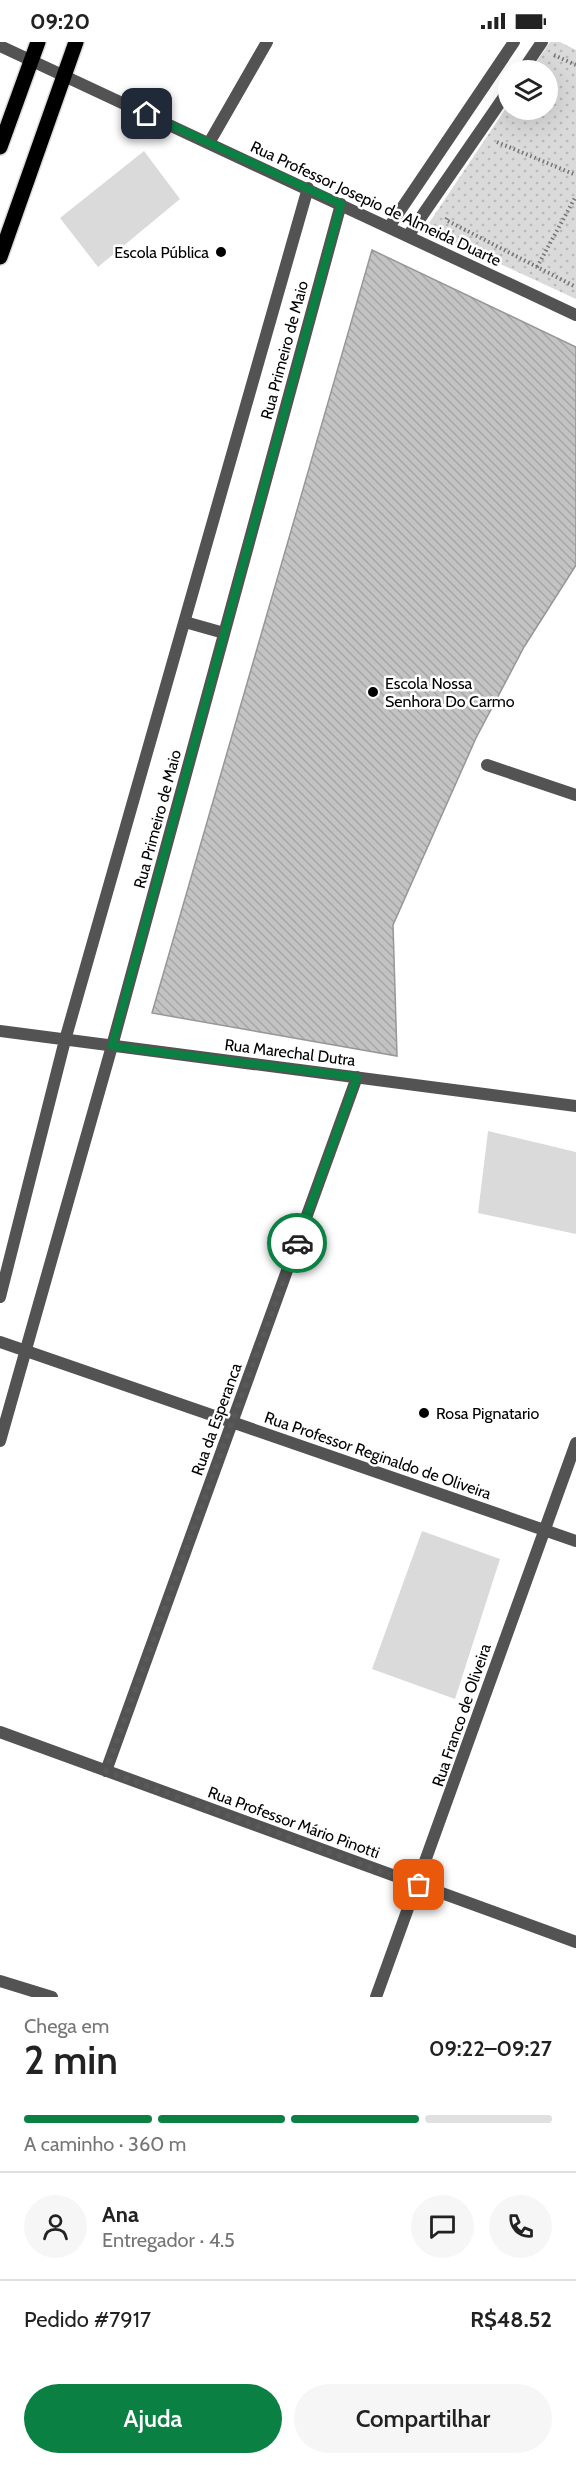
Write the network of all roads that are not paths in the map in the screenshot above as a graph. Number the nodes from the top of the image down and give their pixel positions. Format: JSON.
{"nodes":[{"id":1,"x":38,"y":42,"type":"edge"},
{"id":2,"x":76,"y":42,"type":"edge"},
{"id":3,"x":267,"y":42,"type":"edge"},
{"id":4,"x":514,"y":42,"type":"edge"},
{"id":5,"x":542,"y":42,"type":"edge"},
{"id":6,"x":0,"y":46,"type":"edge"},
{"id":7,"x":32,"y":60,"type":"junction"},
{"id":8,"x":530,"y":60,"type":"edge"},
{"id":9,"x":64,"y":76,"type":"junction"},
{"id":10,"x":498,"y":106,"type":"edge"},
{"id":11,"x":209,"y":143,"type":"junction"},
{"id":12,"x":0,"y":147,"type":"edge"},
{"id":13,"x":308,"y":188,"type":"junction"},
{"id":14,"x":341,"y":204,"type":"junction"},
{"id":15,"x":389,"y":227,"type":"junction"},
{"id":16,"x":408,"y":236,"type":"junction"},
{"id":17,"x":0,"y":257,"type":"edge"},
{"id":18,"x":576,"y":315,"type":"edge"},
{"id":19,"x":185,"y":622,"type":"junction"},
{"id":20,"x":224,"y":633,"type":"junction"},
{"id":21,"x":487,"y":765,"type":"dead end"},
{"id":22,"x":576,"y":795,"type":"edge"},
{"id":23,"x":0,"y":1031,"type":"edge"},
{"id":24,"x":66,"y":1040,"type":"junction"},
{"id":25,"x":112,"y":1046,"type":"junction"},
{"id":26,"x":357,"y":1077,"type":"junction"},
{"id":27,"x":576,"y":1106,"type":"edge"},
{"id":28,"x":0,"y":1297,"type":"edge"},
{"id":29,"x":0,"y":1342,"type":"edge"},
{"id":30,"x":25,"y":1351,"type":"junction"},
{"id":31,"x":232,"y":1422,"type":"junction"},
{"id":32,"x":0,"y":1441,"type":"edge"},
{"id":33,"x":576,"y":1443,"type":"edge"},
{"id":34,"x":543,"y":1529,"type":"junction"},
{"id":35,"x":576,"y":1541,"type":"edge"},
{"id":36,"x":0,"y":1732,"type":"edge"},
{"id":37,"x":106,"y":1771,"type":"junction"},
{"id":38,"x":419,"y":1885,"type":"junction"},
{"id":39,"x":576,"y":1942,"type":"edge"},
{"id":40,"x":0,"y":1981,"type":"edge"},
{"id":41,"x":52,"y":1997,"type":"edge"},
{"id":42,"x":376,"y":1997,"type":"edge"}],
"edges":[{"from":1,"to":7,"type":"main road"},
{"from":2,"to":9,"type":"main road"},
{"from":3,"to":11,"type":"street"},
{"from":4,"to":15,"type":"street"},
{"from":5,"to":8,"type":"street"},
{"from":6,"to":7,"type":"street","name":"Rua Professor Josepio de Almeida Duarte"},
{"from":7,"to":9,"type":"street","name":"Rua Professor Josepio de Almeida Duarte"},
{"from":7,"to":12,"type":"main road"},
{"from":9,"to":11,"type":"street","name":"Rua Professor Josepio de Almeida Duarte"},
{"from":9,"to":17,"type":"main road"},
{"from":10,"to":16,"type":"street"},
{"from":11,"to":13,"type":"street","name":"Rua Professor Josepio de Almeida Duarte"},
{"from":13,"to":14,"type":"street","name":"Rua Professor Josepio de Almeida Duarte"},
{"from":13,"to":19,"type":"street","name":"Rua Primeiro de Maio"},
{"from":14,"to":15,"type":"street","name":"Rua Professor Josepio de Almeida Duarte"},
{"from":14,"to":20,"type":"street","name":"Rua Primeiro de Maio"},
{"from":15,"to":16,"type":"street","name":"Rua Professor Josepio de Almeida Duarte"},
{"from":16,"to":18,"type":"street","name":"Rua Professor Josepio de Almeida Duarte"},
{"from":19,"to":20,"type":"street"},
{"from":19,"to":24,"type":"street","name":"Rua Primeiro de Maio"},
{"from":20,"to":25,"type":"street","name":"Rua Primeiro de Maio"},
{"from":21,"to":22,"type":"street"},
{"from":23,"to":24,"type":"street","name":"Rua Marechal Dutra"},
{"from":24,"to":25,"type":"street","name":"Rua Marechal Dutra"},
{"from":24,"to":28,"type":"street","name":"Rua Primeiro de Maio"},
{"from":25,"to":26,"type":"street","name":"Rua Marechal Dutra"},
{"from":25,"to":30,"type":"street","name":"Rua Primeiro de Maio"},
{"from":26,"to":27,"type":"street","name":"Rua Marechal Dutra"},
{"from":26,"to":31,"type":"street","name":"Rua da Esperanca"},
{"from":29,"to":30,"type":"street","name":"Rua Professor Reginaldo de Oliveira"},
{"from":30,"to":31,"type":"street","name":"Rua Professor Reginaldo de Oliveira"},
{"from":30,"to":32,"type":"street","name":"Rua Primeiro de Maio"},
{"from":31,"to":34,"type":"street","name":"Rua Professor Reginaldo de Oliveira"},
{"from":31,"to":37,"type":"street","name":"Rua da Esperanca"},
{"from":33,"to":34,"type":"street","name":"Rua Franco de Oliveira"},
{"from":34,"to":35,"type":"street","name":"Rua Professor Reginaldo de Oliveira"},
{"from":34,"to":38,"type":"street","name":"Rua Franco de Oliveira"},
{"from":36,"to":37,"type":"street","name":"Rua Professor Mário Pinotti"},
{"from":37,"to":38,"type":"street","name":"Rua Professor Mário Pinotti"},
{"from":38,"to":39,"type":"street","name":"Rua Professor Mário Pinotti"},
{"from":38,"to":42,"type":"street","name":"Rua Franco de Oliveira"},
{"from":40,"to":41,"type":"street"}]}
